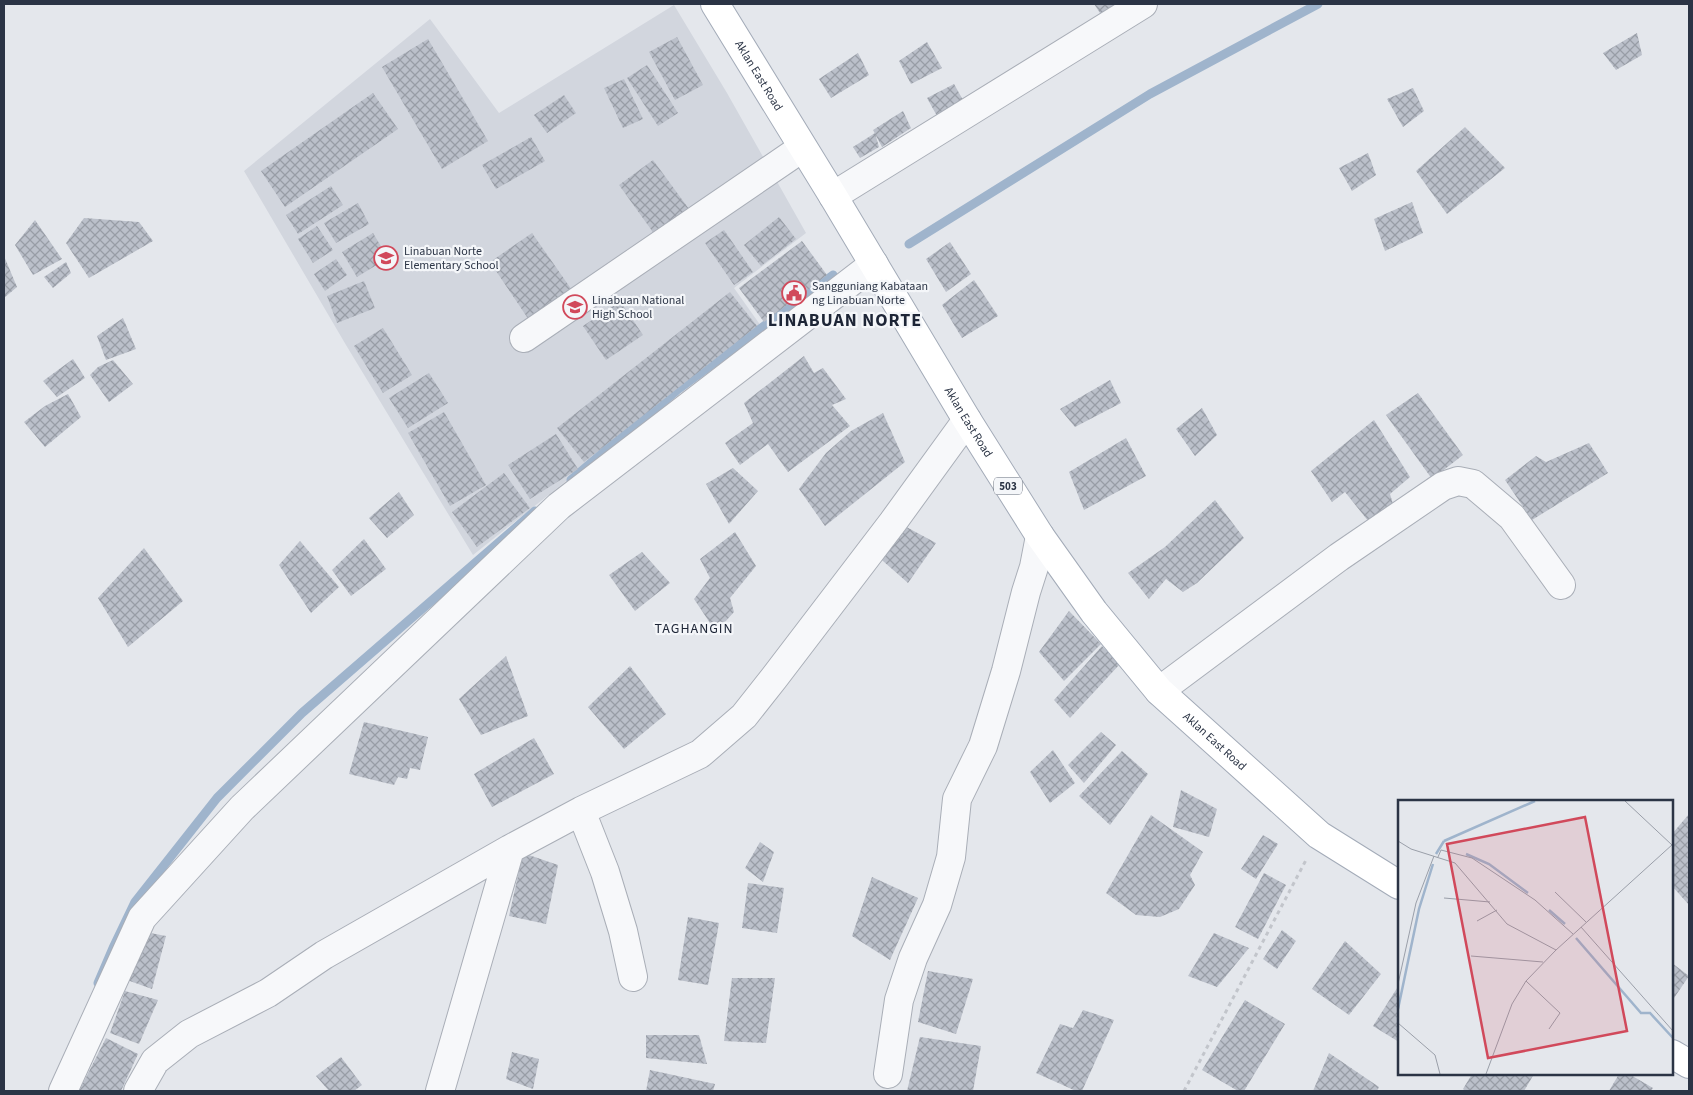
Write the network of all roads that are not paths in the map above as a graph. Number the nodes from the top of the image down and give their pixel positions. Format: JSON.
{"nodes":[{"id":1,"x":715,"y":4,"type":"edge"},
{"id":2,"x":1143,"y":4,"type":"edge"},
{"id":3,"x":802,"y":148,"type":"junction"},
{"id":4,"x":833,"y":196,"type":"junction"},
{"id":5,"x":874,"y":264,"type":"junction"},
{"id":6,"x":524,"y":338,"type":"dead end"},
{"id":7,"x":966,"y":420,"type":"junction"},
{"id":8,"x":1040,"y":536,"type":"junction"},
{"id":9,"x":1561,"y":585,"type":"dead end"},
{"id":10,"x":1159,"y":691,"type":"junction"},
{"id":11,"x":581,"y":811,"type":"junction"},
{"id":12,"x":510,"y":849,"type":"junction"},
{"id":13,"x":1398,"y":884,"type":"edge"},
{"id":14,"x":633,"y":977,"type":"dead end"},
{"id":15,"x":1673,"y":1055,"type":"edge"},
{"id":16,"x":1689,"y":1064,"type":"edge"},
{"id":17,"x":888,"y":1074,"type":"dead end"},
{"id":18,"x":63,"y":1091,"type":"edge"},
{"id":19,"x":138,"y":1091,"type":"edge"},
{"id":20,"x":440,"y":1091,"type":"edge"}],
"edges":[{"from":1,"to":3,"type":"main road","name":"Aklan East Road","number":"503"},
{"from":2,"to":4,"type":"street"},
{"from":3,"to":4,"type":"main road","name":"Aklan East Road","number":"503"},
{"from":3,"to":6,"type":"street"},
{"from":4,"to":5,"type":"main road","name":"Aklan East Road","number":"503"},
{"from":5,"to":7,"type":"main road","name":"Aklan East Road","number":"503"},
{"from":5,"to":18,"type":"street"},
{"from":7,"to":8,"type":"main road","name":"Aklan East Road","number":"503"},
{"from":7,"to":11,"type":"street"},
{"from":8,"to":10,"type":"main road","name":"Aklan East Road","number":"503"},
{"from":8,"to":17,"type":"street"},
{"from":9,"to":10,"type":"street"},
{"from":10,"to":13,"type":"main road","name":"Aklan East Road","number":"503"},
{"from":11,"to":12,"type":"street"},
{"from":11,"to":14,"type":"street"},
{"from":12,"to":19,"type":"street"},
{"from":12,"to":20,"type":"street"},
{"from":15,"to":16,"type":"main road"}]}
